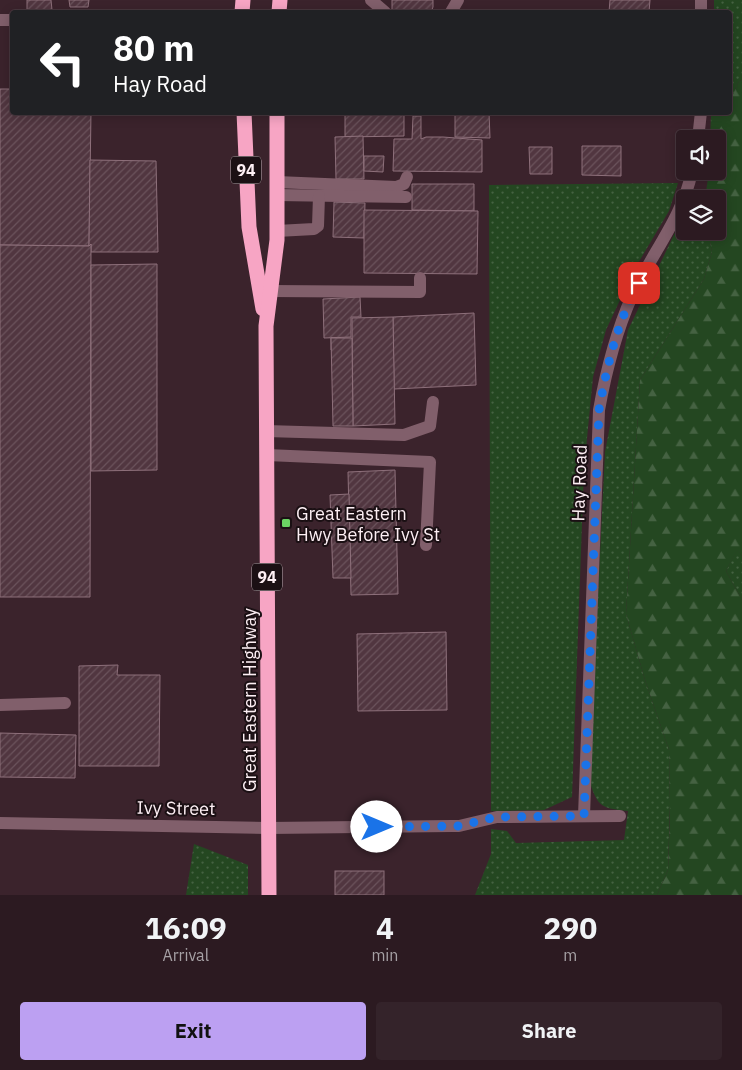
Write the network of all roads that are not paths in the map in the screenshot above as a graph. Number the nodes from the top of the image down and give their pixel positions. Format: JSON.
{"nodes":[{"id":1,"x":371,"y":0,"type":"edge"},
{"id":2,"x":383,"y":10,"type":"edge"},
{"id":3,"x":244,"y":115,"type":"edge"},
{"id":4,"x":277,"y":115,"type":"edge"},
{"id":5,"x":701,"y":115,"type":"edge"},
{"id":6,"x":699,"y":130,"type":"edge"},
{"id":7,"x":407,"y":177,"type":"dead end"},
{"id":8,"x":689,"y":180,"type":"edge"},
{"id":9,"x":277,"y":188,"type":"junction"},
{"id":10,"x":319,"y":196,"type":"junction"},
{"id":11,"x":406,"y":197,"type":"dead end"},
{"id":12,"x":277,"y":231,"type":"junction"},
{"id":13,"x":420,"y":278,"type":"dead end"},
{"id":14,"x":270,"y":291,"type":"junction"},
{"id":15,"x":266,"y":326,"type":"junction"},
{"id":16,"x":433,"y":402,"type":"dead end"},
{"id":17,"x":266,"y":431,"type":"junction"},
{"id":18,"x":267,"y":456,"type":"junction"},
{"id":19,"x":426,"y":545,"type":"dead end"},
{"id":20,"x":65,"y":704,"type":"dead end"},
{"id":21,"x":0,"y":705,"type":"edge"},
{"id":22,"x":584,"y":816,"type":"junction"},
{"id":23,"x":620,"y":816,"type":"dead end"},
{"id":24,"x":0,"y":822,"type":"edge"},
{"id":25,"x":268,"y":828,"type":"junction"},
{"id":26,"x":269,"y":895,"type":"edge"}],
"edges":[{"from":1,"to":2,"type":"street"},
{"from":3,"to":15,"type":"highway","name":"Great Eastern Highway","number":"94"},
{"from":4,"to":9,"type":"highway","name":"Great Eastern Highway","number":"94"},
{"from":5,"to":6,"type":"street"},
{"from":7,"to":9,"type":"street"},
{"from":8,"to":22,"type":"street","name":"Hay Road"},
{"from":9,"to":10,"type":"street"},
{"from":9,"to":12,"type":"highway","name":"Great Eastern Highway","number":"94"},
{"from":10,"to":11,"type":"street"},
{"from":10,"to":12,"type":"street"},
{"from":12,"to":14,"type":"highway","name":"Great Eastern Highway","number":"94"},
{"from":13,"to":14,"type":"street"},
{"from":14,"to":15,"type":"highway","name":"Great Eastern Highway","number":"94"},
{"from":15,"to":17,"type":"highway","name":"Great Eastern Highway","number":"94"},
{"from":16,"to":17,"type":"street"},
{"from":17,"to":18,"type":"highway","name":"Great Eastern Highway","number":"94"},
{"from":18,"to":19,"type":"street"},
{"from":18,"to":25,"type":"highway","name":"Great Eastern Highway","number":"94"},
{"from":20,"to":21,"type":"street"},
{"from":22,"to":23,"type":"street","name":"Ivy Street"},
{"from":22,"to":25,"type":"street","name":"Ivy Street"},
{"from":24,"to":25,"type":"street","name":"Ivy Street"},
{"from":25,"to":26,"type":"highway","name":"Great Eastern Highway","number":"94"}]}
